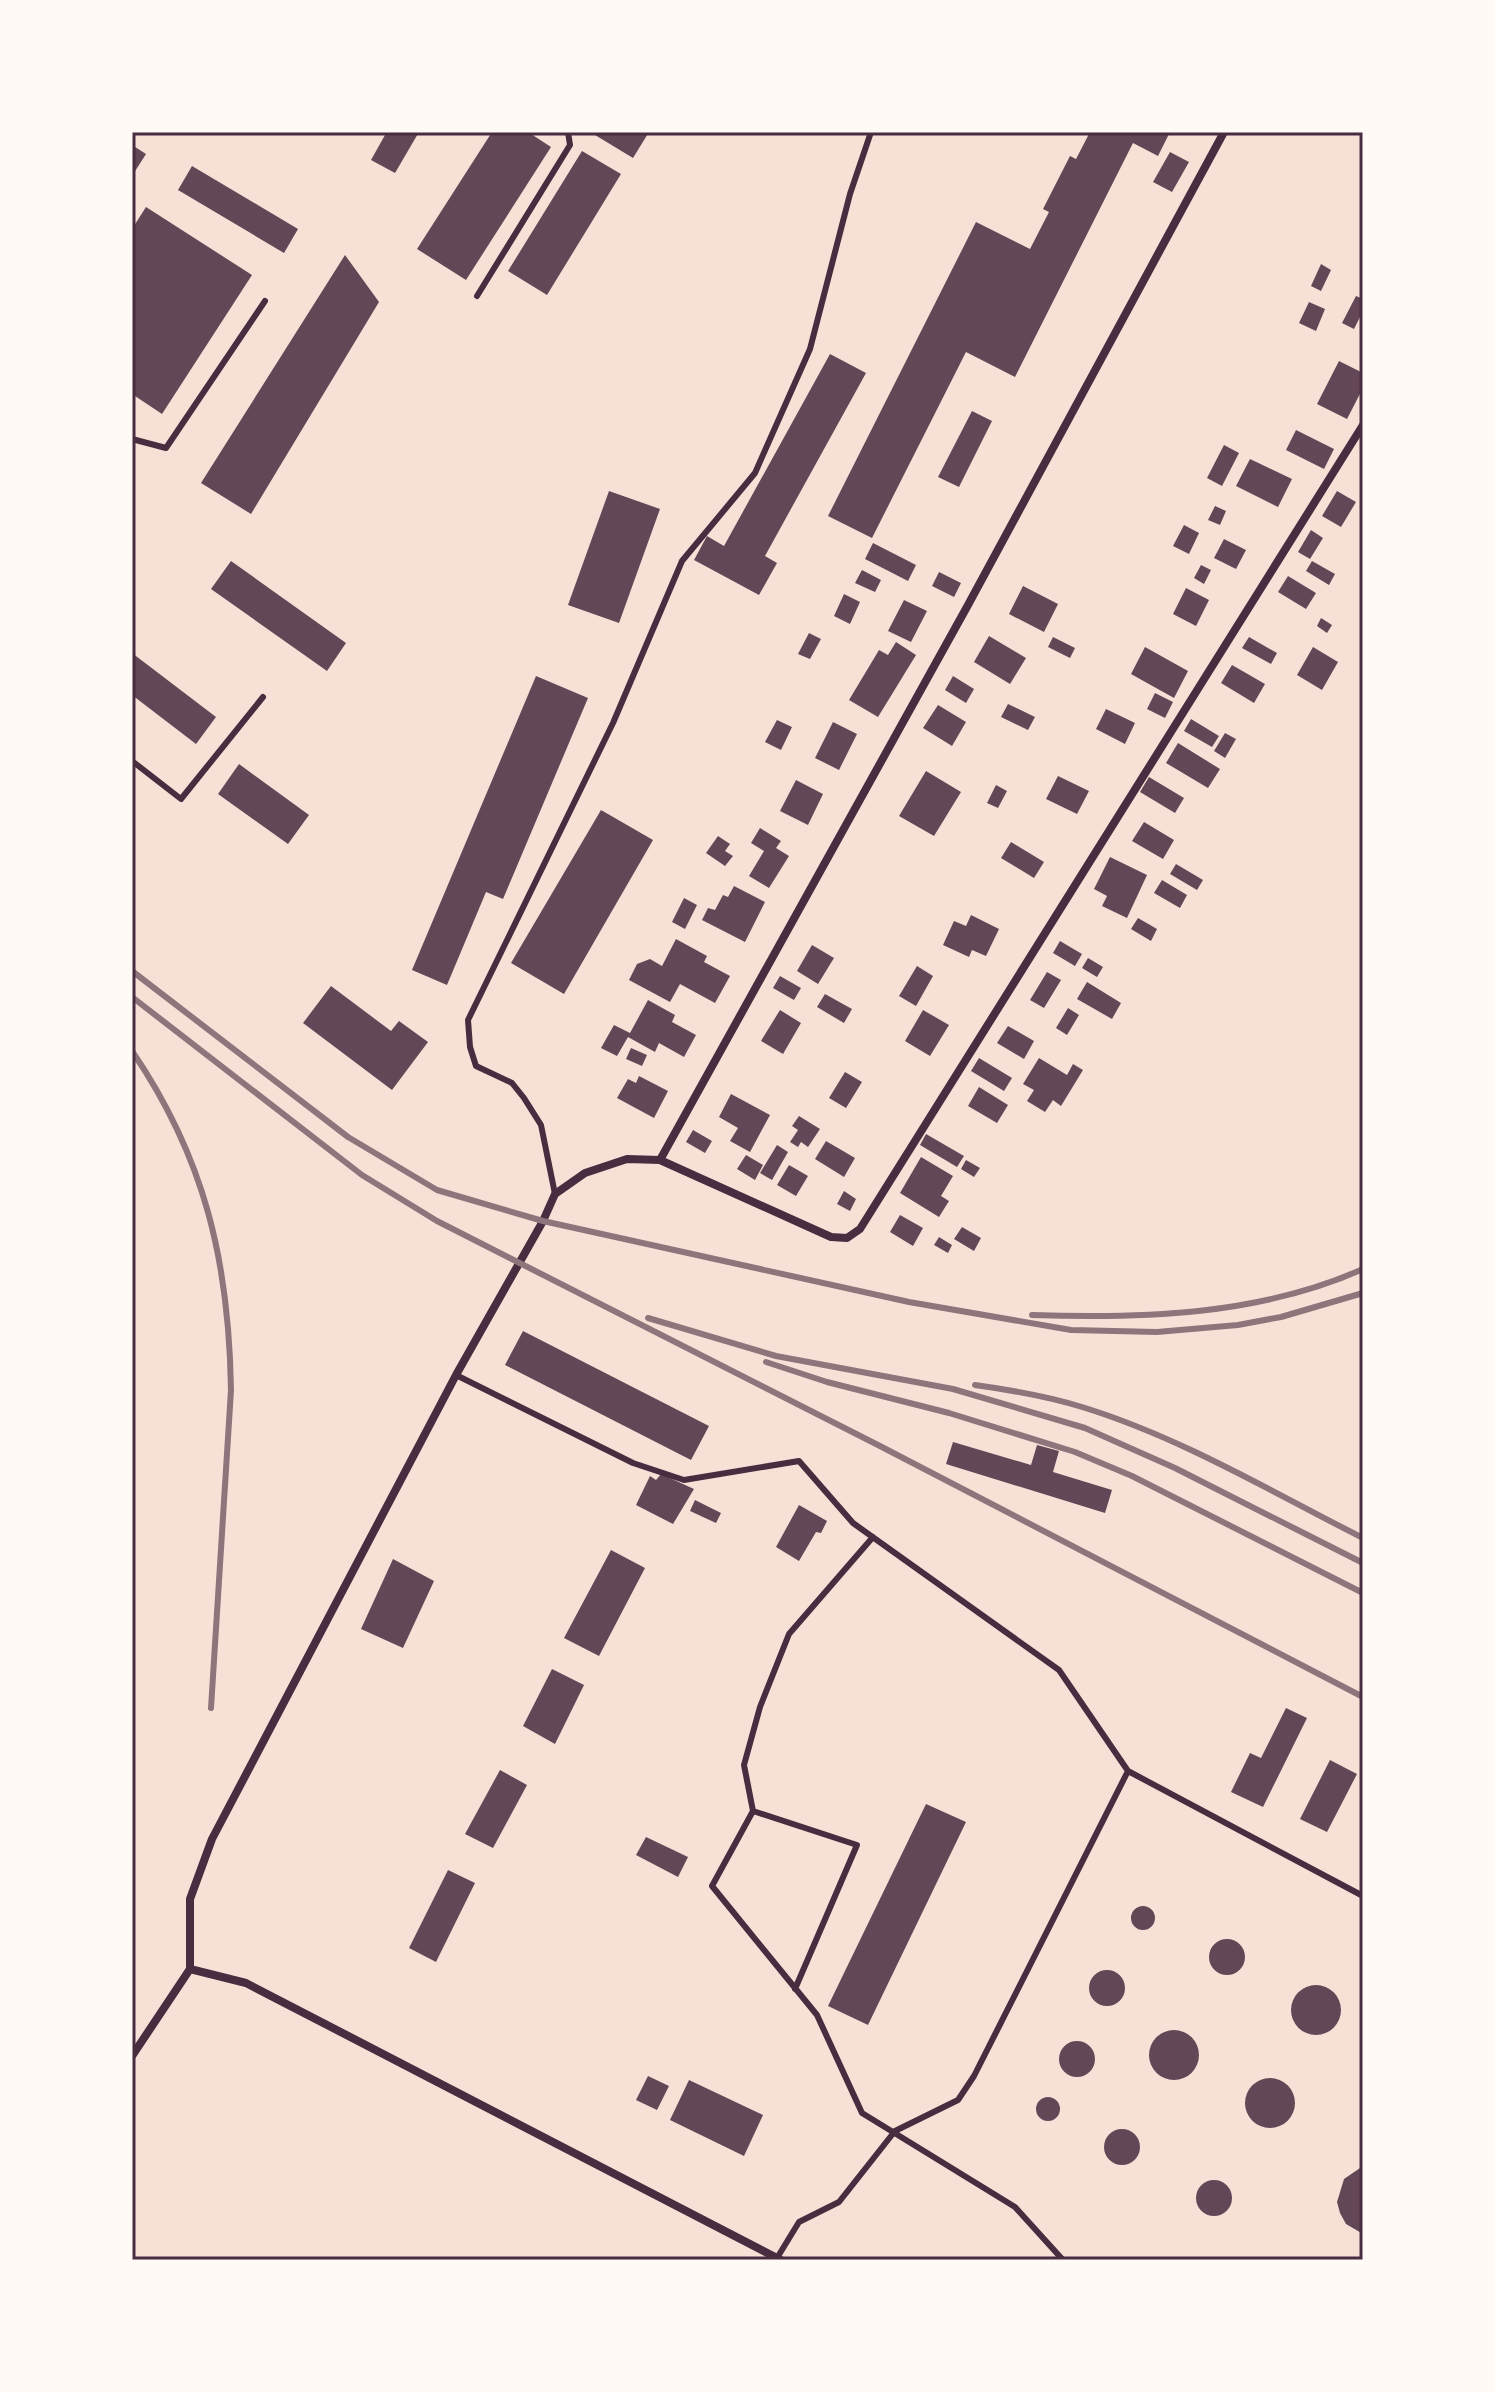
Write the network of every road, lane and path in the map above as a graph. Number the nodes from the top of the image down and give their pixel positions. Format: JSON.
{"nodes":[{"id":1,"x":568,"y":132,"type":"edge"},
{"id":2,"x":871,"y":132,"type":"edge"},
{"id":3,"x":1224,"y":132,"type":"edge"},
{"id":4,"x":477,"y":296,"type":"dead end"},
{"id":5,"x":265,"y":301,"type":"dead end"},
{"id":6,"x":1363,"y":425,"type":"edge"},
{"id":7,"x":132,"y":439,"type":"edge"},
{"id":8,"x":263,"y":697,"type":"dead end"},
{"id":9,"x":132,"y":761,"type":"edge"},
{"id":10,"x":660,"y":1160,"type":"junction"},
{"id":11,"x":555,"y":1194,"type":"junction"},
{"id":12,"x":456,"y":1375,"type":"junction"},
{"id":13,"x":873,"y":1537,"type":"junction"},
{"id":14,"x":1128,"y":1771,"type":"junction"},
{"id":15,"x":753,"y":1811,"type":"junction"},
{"id":16,"x":1363,"y":1896,"type":"edge"},
{"id":17,"x":190,"y":1969,"type":"junction"},
{"id":18,"x":795,"y":1989,"type":"junction"},
{"id":19,"x":132,"y":2056,"type":"edge"},
{"id":20,"x":895,"y":2131,"type":"junction"},
{"id":21,"x":779,"y":2259,"type":"edge"},
{"id":22,"x":1063,"y":2260,"type":"edge"}],
"edges":[{"from":1,"to":4,"type":"lane"},
{"from":2,"to":11,"type":"lane"},
{"from":3,"to":10,"type":"street"},
{"from":5,"to":7,"type":"lane"},
{"from":6,"to":10,"type":"street"},
{"from":8,"to":9,"type":"lane"},
{"from":10,"to":11,"type":"street"},
{"from":11,"to":12,"type":"street"},
{"from":12,"to":13,"type":"lane"},
{"from":12,"to":17,"type":"street"},
{"from":13,"to":14,"type":"lane"},
{"from":13,"to":15,"type":"lane"},
{"from":14,"to":16,"type":"lane"},
{"from":14,"to":20,"type":"lane"},
{"from":15,"to":18,"type":"lane"},
{"from":15,"to":18,"type":"lane"},
{"from":17,"to":19,"type":"street"},
{"from":17,"to":21,"type":"street"},
{"from":18,"to":20,"type":"lane"},
{"from":20,"to":21,"type":"lane"},
{"from":20,"to":22,"type":"lane"}]}
